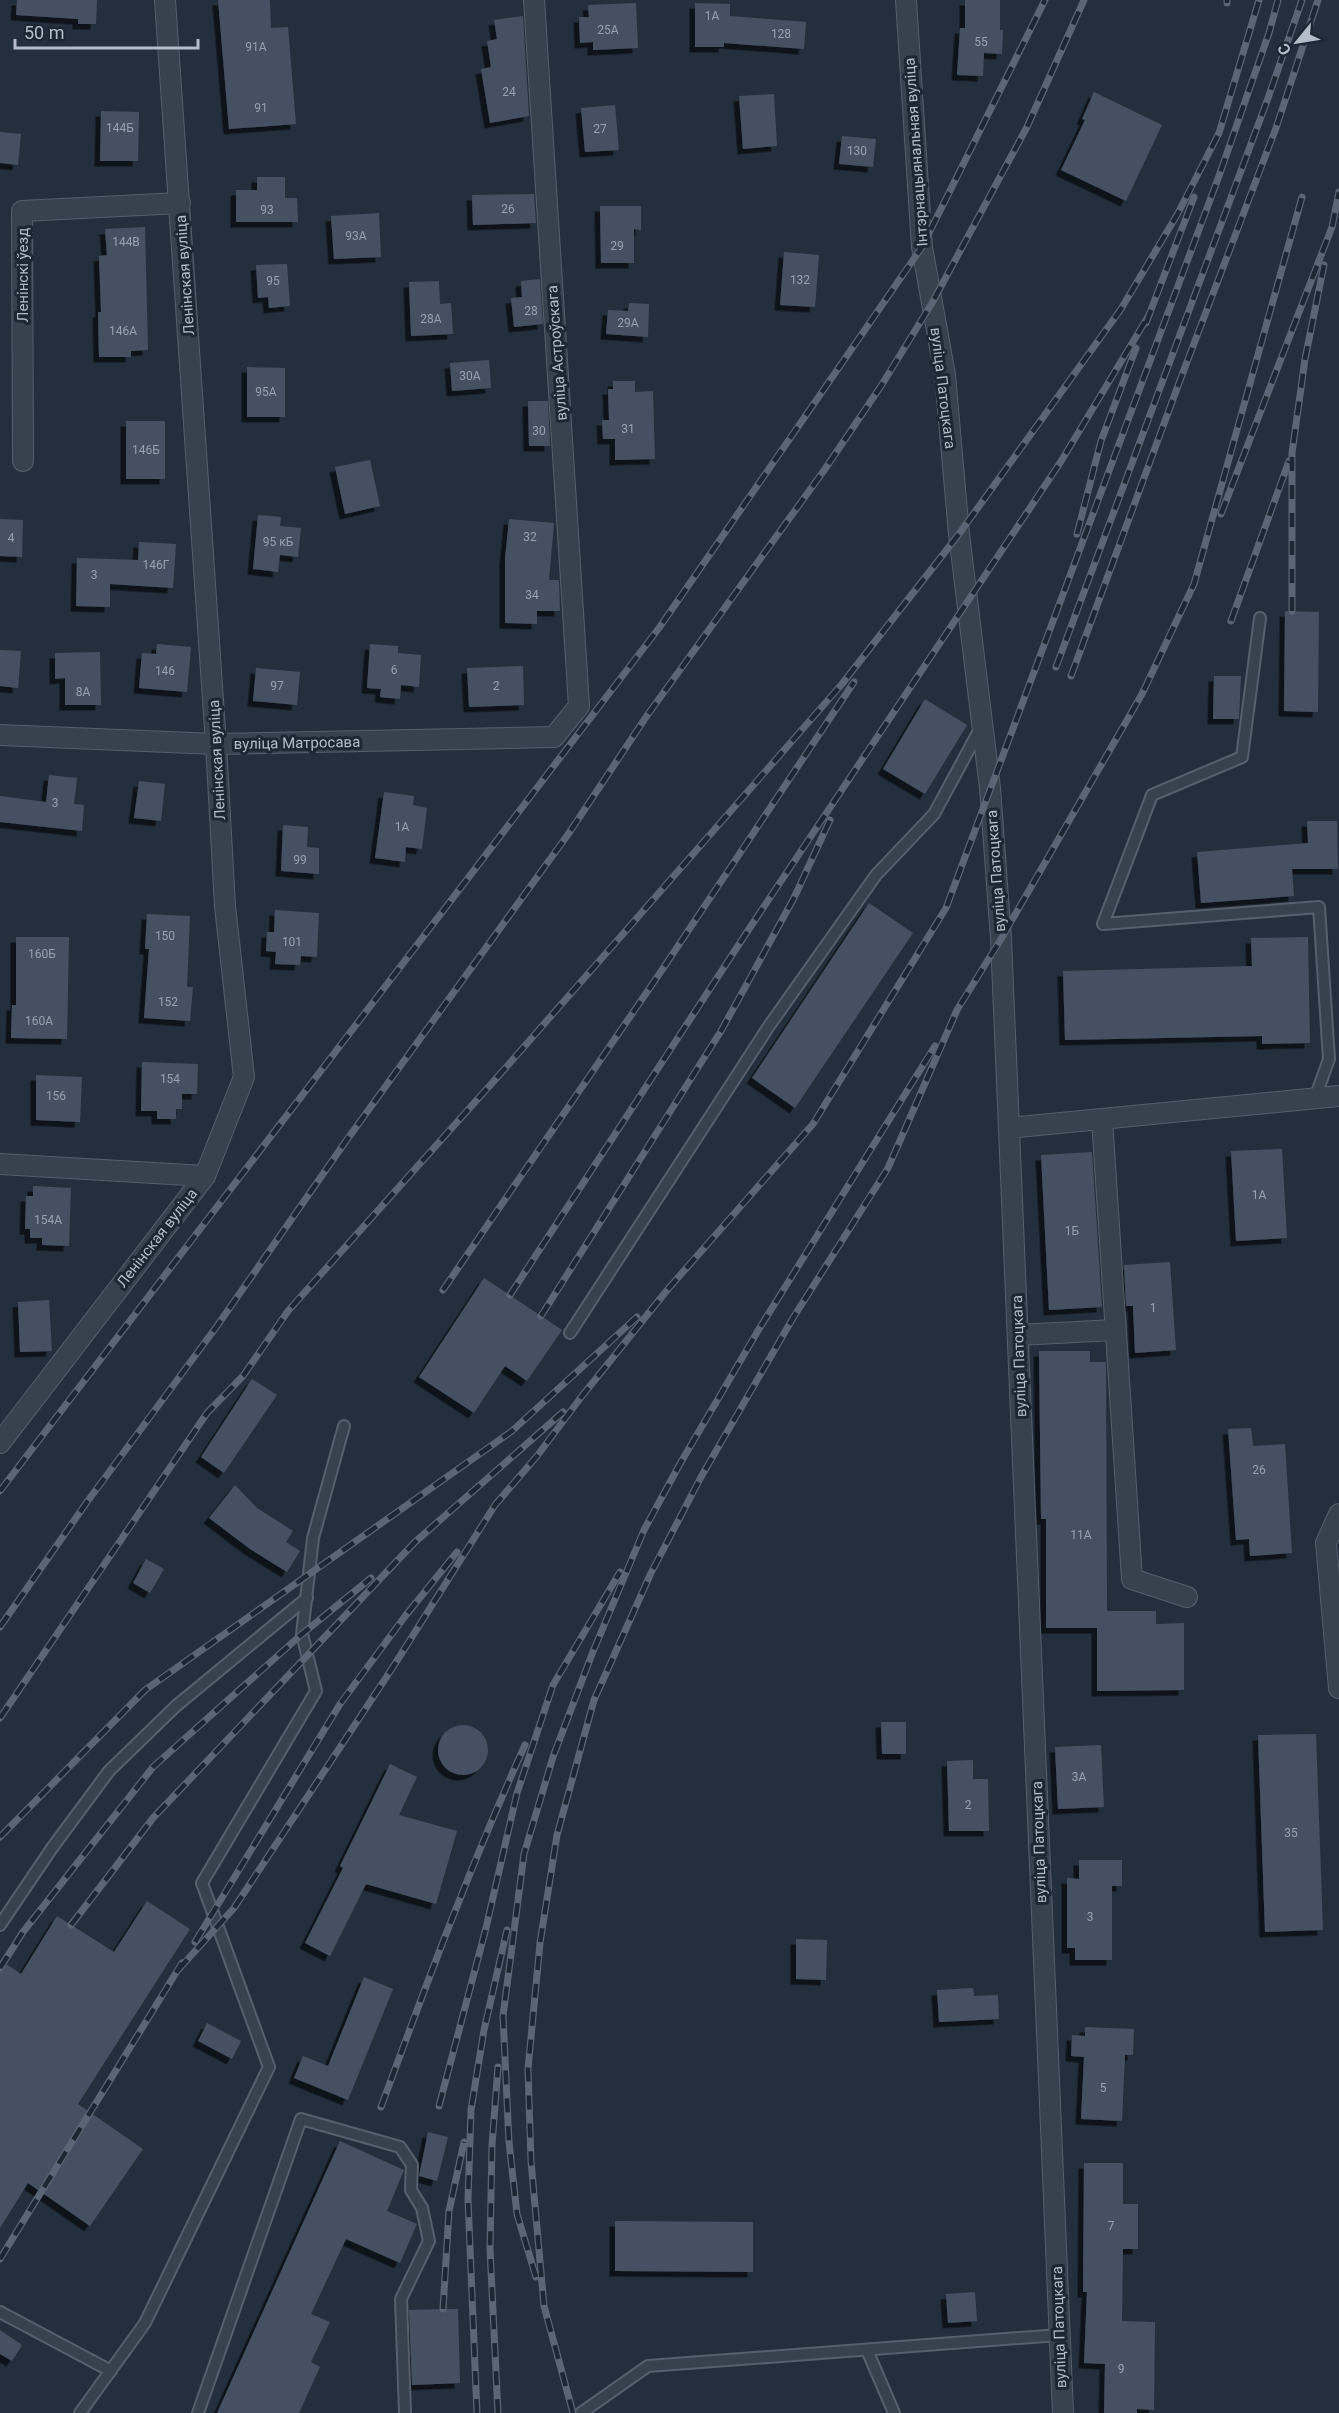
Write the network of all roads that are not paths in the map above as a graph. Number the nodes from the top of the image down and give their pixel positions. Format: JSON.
{"nodes":[{"id":1,"x":165,"y":0,"type":"edge"},
{"id":2,"x":534,"y":0,"type":"edge"},
{"id":3,"x":906,"y":0,"type":"edge"},
{"id":4,"x":180,"y":202,"type":"junction"},
{"id":5,"x":932,"y":303,"type":"joint"},
{"id":6,"x":23,"y":461,"type":"dead end"},
{"id":7,"x":1260,"y":618,"type":"dead end"},
{"id":8,"x":579,"y":706,"type":"joint"},
{"id":9,"x":982,"y":724,"type":"junction"},
{"id":10,"x":0,"y":735,"type":"edge"},
{"id":11,"x":216,"y":744,"type":"junction"},
{"id":12,"x":1339,"y":1096,"type":"edge"},
{"id":13,"x":1315,"y":1098,"type":"junction"},
{"id":14,"x":1102,"y":1119,"type":"junction"},
{"id":15,"x":1009,"y":1128,"type":"junction"},
{"id":16,"x":0,"y":1164,"type":"edge"},
{"id":17,"x":206,"y":1176,"type":"junction"},
{"id":18,"x":1115,"y":1330,"type":"junction"},
{"id":19,"x":570,"y":1333,"type":"dead end"},
{"id":20,"x":1018,"y":1335,"type":"junction"},
{"id":21,"x":344,"y":1426,"type":"dead end"},
{"id":22,"x":0,"y":1443,"type":"edge"},
{"id":23,"x":1339,"y":1514,"type":"edge"},
{"id":24,"x":1187,"y":1597,"type":"dead end"},
{"id":25,"x":307,"y":1598,"type":"junction"},
{"id":26,"x":1339,"y":1688,"type":"edge"},
{"id":27,"x":0,"y":1925,"type":"edge"},
{"id":28,"x":0,"y":2312,"type":"edge"},
{"id":29,"x":1059,"y":2335,"type":"junction"},
{"id":30,"x":867,"y":2350,"type":"junction"},
{"id":31,"x":111,"y":2371,"type":"junction"},
{"id":32,"x":80,"y":2413,"type":"edge"},
{"id":33,"x":198,"y":2413,"type":"edge"},
{"id":34,"x":405,"y":2413,"type":"edge"},
{"id":35,"x":581,"y":2413,"type":"edge"},
{"id":36,"x":894,"y":2413,"type":"edge"},
{"id":37,"x":1063,"y":2413,"type":"edge"}],
"edges":[{"from":1,"to":4,"type":"street","name":"Ленінская вуліца"},
{"from":2,"to":8,"type":"street","name":"вуліца Астроўскага"},
{"from":3,"to":5,"type":"street","name":"Інтэрнацыянальная вуліца"},
{"from":4,"to":6,"type":"street","name":"Ленінскі ўезд"},
{"from":4,"to":11,"type":"street","name":"Ленінская вуліца"},
{"from":5,"to":9,"type":"street","name":"вуліца Патоцкага"},
{"from":7,"to":13,"type":"lane"},
{"from":8,"to":11,"type":"street","name":"вуліца Матросава"},
{"from":9,"to":15,"type":"street","name":"вуліца Патоцкага"},
{"from":9,"to":19,"type":"lane"},
{"from":10,"to":11,"type":"street","name":"вуліца Матросава"},
{"from":11,"to":17,"type":"street","name":"Ленінская вуліца"},
{"from":12,"to":13,"type":"street"},
{"from":13,"to":14,"type":"street"},
{"from":14,"to":15,"type":"street"},
{"from":14,"to":18,"type":"street"},
{"from":15,"to":20,"type":"street","name":"вуліца Патоцкага"},
{"from":16,"to":17,"type":"street"},
{"from":17,"to":22,"type":"street","name":"Ленінская вуліца"},
{"from":18,"to":20,"type":"street"},
{"from":18,"to":24,"type":"street"},
{"from":20,"to":29,"type":"street","name":"вуліца Патоцкага"},
{"from":21,"to":25,"type":"lane"},
{"from":23,"to":26,"type":"street"},
{"from":25,"to":27,"type":"lane"},
{"from":25,"to":31,"type":"lane"},
{"from":28,"to":31,"type":"lane"},
{"from":29,"to":30,"type":"lane"},
{"from":29,"to":37,"type":"street","name":"вуліца Патоцкага"},
{"from":30,"to":35,"type":"lane"},
{"from":30,"to":36,"type":"lane"},
{"from":31,"to":32,"type":"lane"},
{"from":33,"to":34,"type":"lane"}]}
